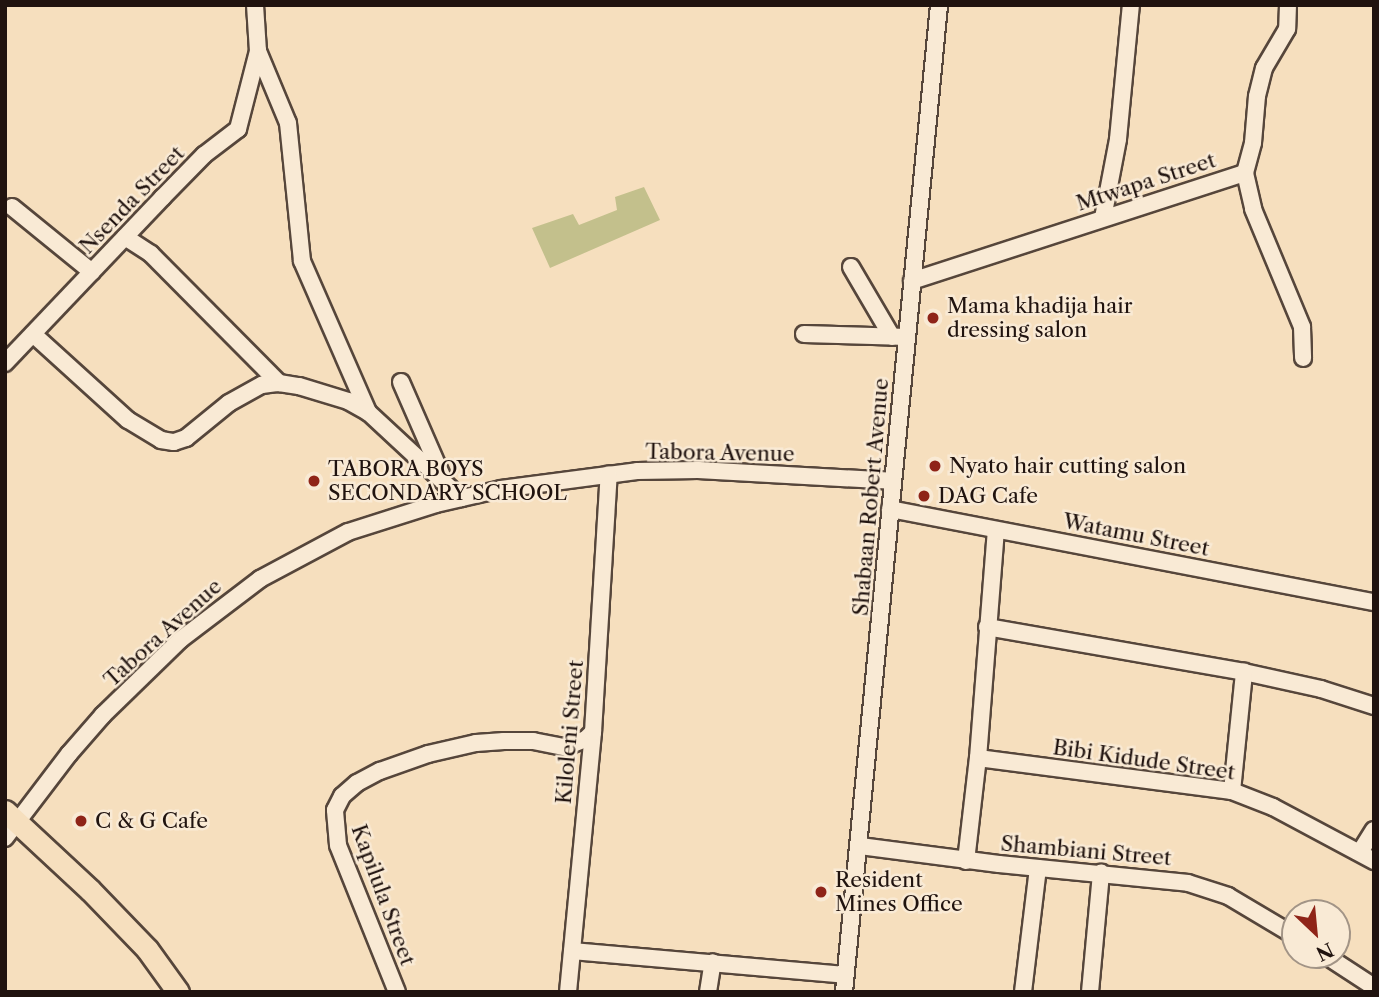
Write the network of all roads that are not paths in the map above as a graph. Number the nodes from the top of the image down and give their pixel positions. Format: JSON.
{"nodes":[{"id":1,"x":255,"y":5,"type":"edge"},
{"id":2,"x":939,"y":5,"type":"edge"},
{"id":3,"x":1131,"y":5,"type":"edge"},
{"id":4,"x":1288,"y":5,"type":"edge"},
{"id":5,"x":258,"y":51,"type":"junction"},
{"id":6,"x":1245,"y":173,"type":"junction"},
{"id":7,"x":12,"y":207,"type":"dead end"},
{"id":8,"x":1103,"y":218,"type":"junction"},
{"id":9,"x":125,"y":237,"type":"junction"},
{"id":10,"x":851,"y":267,"type":"dead end"},
{"id":11,"x":92,"y":272,"type":"junction"},
{"id":12,"x":912,"y":281,"type":"junction"},
{"id":13,"x":33,"y":334,"type":"junction"},
{"id":14,"x":804,"y":334,"type":"dead end"},
{"id":15,"x":899,"y":337,"type":"junction"},
{"id":16,"x":1303,"y":358,"type":"dead end"},
{"id":17,"x":5,"y":363,"type":"edge"},
{"id":18,"x":401,"y":382,"type":"dead end"},
{"id":19,"x":279,"y":383,"type":"junction"},
{"id":20,"x":368,"y":412,"type":"junction"},
{"id":21,"x":609,"y":474,"type":"junction"},
{"id":22,"x":444,"y":481,"type":"junction"},
{"id":23,"x":892,"y":481,"type":"junction"},
{"id":24,"x":461,"y":498,"type":"junction"},
{"id":25,"x":890,"y":509,"type":"junction"},
{"id":26,"x":996,"y":531,"type":"junction"},
{"id":27,"x":1374,"y":602,"type":"edge"},
{"id":28,"x":987,"y":627,"type":"junction"},
{"id":29,"x":1244,"y":672,"type":"junction"},
{"id":30,"x":1374,"y":706,"type":"edge"},
{"id":31,"x":593,"y":732,"type":"junction"},
{"id":32,"x":565,"y":747,"type":"junction"},
{"id":33,"x":978,"y":758,"type":"junction"},
{"id":34,"x":589,"y":773,"type":"junction"},
{"id":35,"x":1232,"y":792,"type":"junction"},
{"id":36,"x":9,"y":824,"type":"edge"},
{"id":37,"x":1374,"y":830,"type":"edge"},
{"id":38,"x":860,"y":846,"type":"junction"},
{"id":39,"x":1367,"y":857,"type":"edge"},
{"id":40,"x":965,"y":861,"type":"junction"},
{"id":41,"x":1038,"y":868,"type":"junction"},
{"id":42,"x":1101,"y":873,"type":"junction"},
{"id":43,"x":1281,"y":927,"type":"edge"},
{"id":44,"x":572,"y":951,"type":"junction"},
{"id":45,"x":713,"y":962,"type":"junction"},
{"id":46,"x":1347,"y":969,"type":"edge"},
{"id":47,"x":844,"y":984,"type":"edge"},
{"id":48,"x":1374,"y":986,"type":"edge"},
{"id":49,"x":178,"y":992,"type":"edge"},
{"id":50,"x":397,"y":992,"type":"edge"},
{"id":51,"x":568,"y":992,"type":"edge"},
{"id":52,"x":708,"y":992,"type":"edge"},
{"id":53,"x":1023,"y":992,"type":"edge"},
{"id":54,"x":1090,"y":992,"type":"edge"}],
"edges":[{"from":1,"to":5,"type":"street"},
{"from":2,"to":12,"type":"street","name":"Shabaan Robert Avenue"},
{"from":3,"to":8,"type":"street"},
{"from":4,"to":6,"type":"street"},
{"from":5,"to":9,"type":"street","name":"Nsenda Street"},
{"from":5,"to":20,"type":"street"},
{"from":6,"to":8,"type":"street","name":"Mtwapa Street"},
{"from":6,"to":16,"type":"street","name":"Mtwapa Street"},
{"from":7,"to":11,"type":"street"},
{"from":8,"to":12,"type":"street","name":"Mtwapa Street"},
{"from":9,"to":11,"type":"street","name":"Nsenda Street"},
{"from":9,"to":19,"type":"street"},
{"from":10,"to":15,"type":"street"},
{"from":11,"to":13,"type":"street","name":"Nsenda Street"},
{"from":12,"to":15,"type":"street","name":"Shabaan Robert Avenue"},
{"from":13,"to":17,"type":"street","name":"Nsenda Street"},
{"from":13,"to":19,"type":"street"},
{"from":14,"to":15,"type":"street"},
{"from":15,"to":23,"type":"street","name":"Shabaan Robert Avenue"},
{"from":18,"to":22,"type":"street"},
{"from":19,"to":20,"type":"street"},
{"from":20,"to":22,"type":"street"},
{"from":21,"to":23,"type":"street","name":"Tabora Avenue"},
{"from":21,"to":24,"type":"street","name":"Tabora Avenue"},
{"from":21,"to":31,"type":"street","name":"Kiloleni Street"},
{"from":22,"to":24,"type":"street"},
{"from":23,"to":25,"type":"street","name":"Shabaan Robert Avenue"},
{"from":24,"to":36,"type":"street","name":"Tabora Avenue"},
{"from":25,"to":26,"type":"street","name":"Watamu Street"},
{"from":25,"to":38,"type":"street","name":"Shabaan Robert Avenue"},
{"from":26,"to":27,"type":"street","name":"Watamu Street"},
{"from":26,"to":28,"type":"street"},
{"from":28,"to":29,"type":"street"},
{"from":28,"to":33,"type":"street"},
{"from":29,"to":30,"type":"street"},
{"from":29,"to":35,"type":"street"},
{"from":31,"to":32,"type":"street"},
{"from":31,"to":34,"type":"street","name":"Kiloleni Street"},
{"from":32,"to":34,"type":"street"},
{"from":32,"to":50,"type":"street","name":"Kapilula Street"},
{"from":33,"to":35,"type":"street","name":"Bibi Kidude Street"},
{"from":33,"to":40,"type":"street"},
{"from":34,"to":44,"type":"street","name":"Kiloleni Street"},
{"from":35,"to":39,"type":"street","name":"Bibi Kidude Street"},
{"from":36,"to":49,"type":"main road"},
{"from":37,"to":39,"type":"street"},
{"from":38,"to":40,"type":"street","name":"Shambiani Street"},
{"from":38,"to":47,"type":"street","name":"Shabaan Robert Avenue"},
{"from":40,"to":41,"type":"street","name":"Shambiani Street"},
{"from":41,"to":42,"type":"street","name":"Shambiani Street"},
{"from":41,"to":53,"type":"street"},
{"from":42,"to":43,"type":"street","name":"Shambiani Street"},
{"from":42,"to":54,"type":"street"},
{"from":44,"to":45,"type":"street"},
{"from":44,"to":51,"type":"street","name":"Kiloleni Street"},
{"from":45,"to":47,"type":"street"},
{"from":45,"to":52,"type":"street"},
{"from":46,"to":48,"type":"street"}]}
